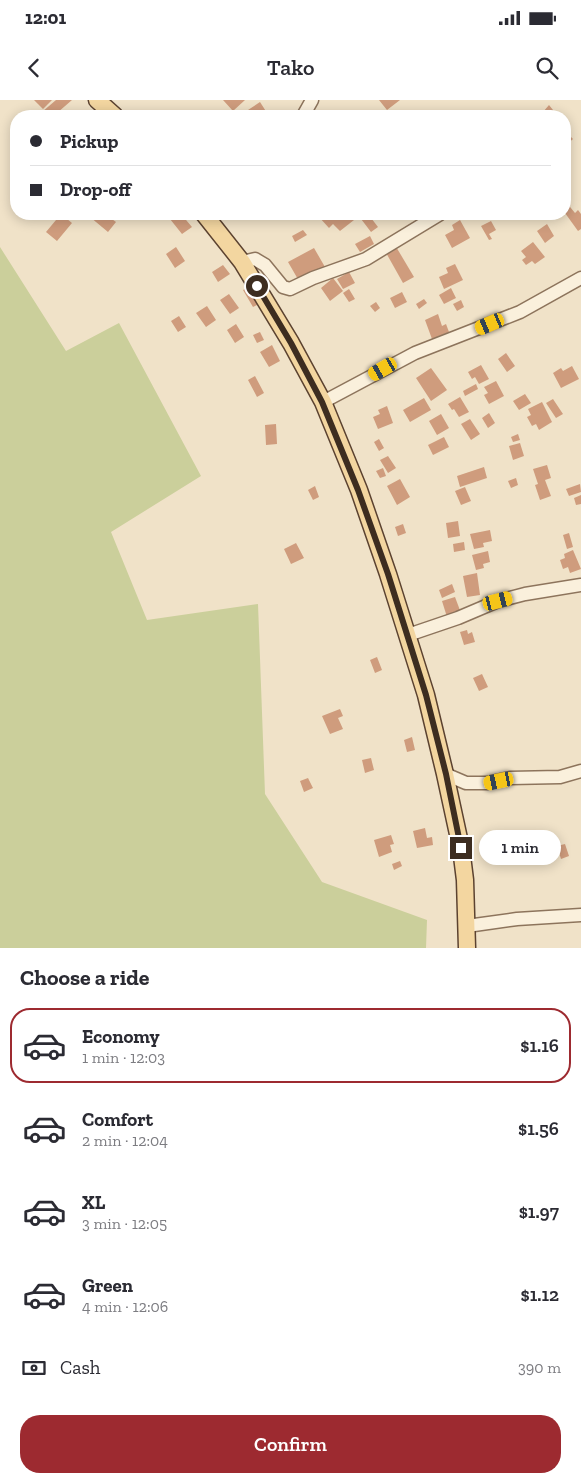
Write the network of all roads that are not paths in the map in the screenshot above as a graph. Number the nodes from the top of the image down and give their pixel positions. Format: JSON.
{"nodes":[{"id":1,"x":100,"y":101,"type":"edge"},
{"id":2,"x":109,"y":110,"type":"edge"},
{"id":3,"x":212,"y":220,"type":"edge"},
{"id":4,"x":430,"y":220,"type":"edge"},
{"id":5,"x":242,"y":262,"type":"junction"},
{"id":6,"x":581,"y":278,"type":"edge"},
{"id":7,"x":322,"y":402,"type":"junction"},
{"id":8,"x":581,"y":585,"type":"edge"},
{"id":9,"x":408,"y":635,"type":"junction"},
{"id":10,"x":581,"y":771,"type":"edge"},
{"id":11,"x":446,"y":774,"type":"junction"},
{"id":12,"x":581,"y":915,"type":"edge"},
{"id":13,"x":466,"y":926,"type":"junction"},
{"id":14,"x":467,"y":948,"type":"edge"}],
"edges":[{"from":1,"to":2,"type":"main road"},
{"from":3,"to":5,"type":"main road"},
{"from":4,"to":5,"type":"street"},
{"from":5,"to":7,"type":"main road"},
{"from":6,"to":7,"type":"street"},
{"from":7,"to":9,"type":"main road"},
{"from":8,"to":9,"type":"street"},
{"from":9,"to":11,"type":"main road"},
{"from":10,"to":11,"type":"street"},
{"from":11,"to":13,"type":"main road"},
{"from":12,"to":13,"type":"street"},
{"from":13,"to":14,"type":"main road"}]}
